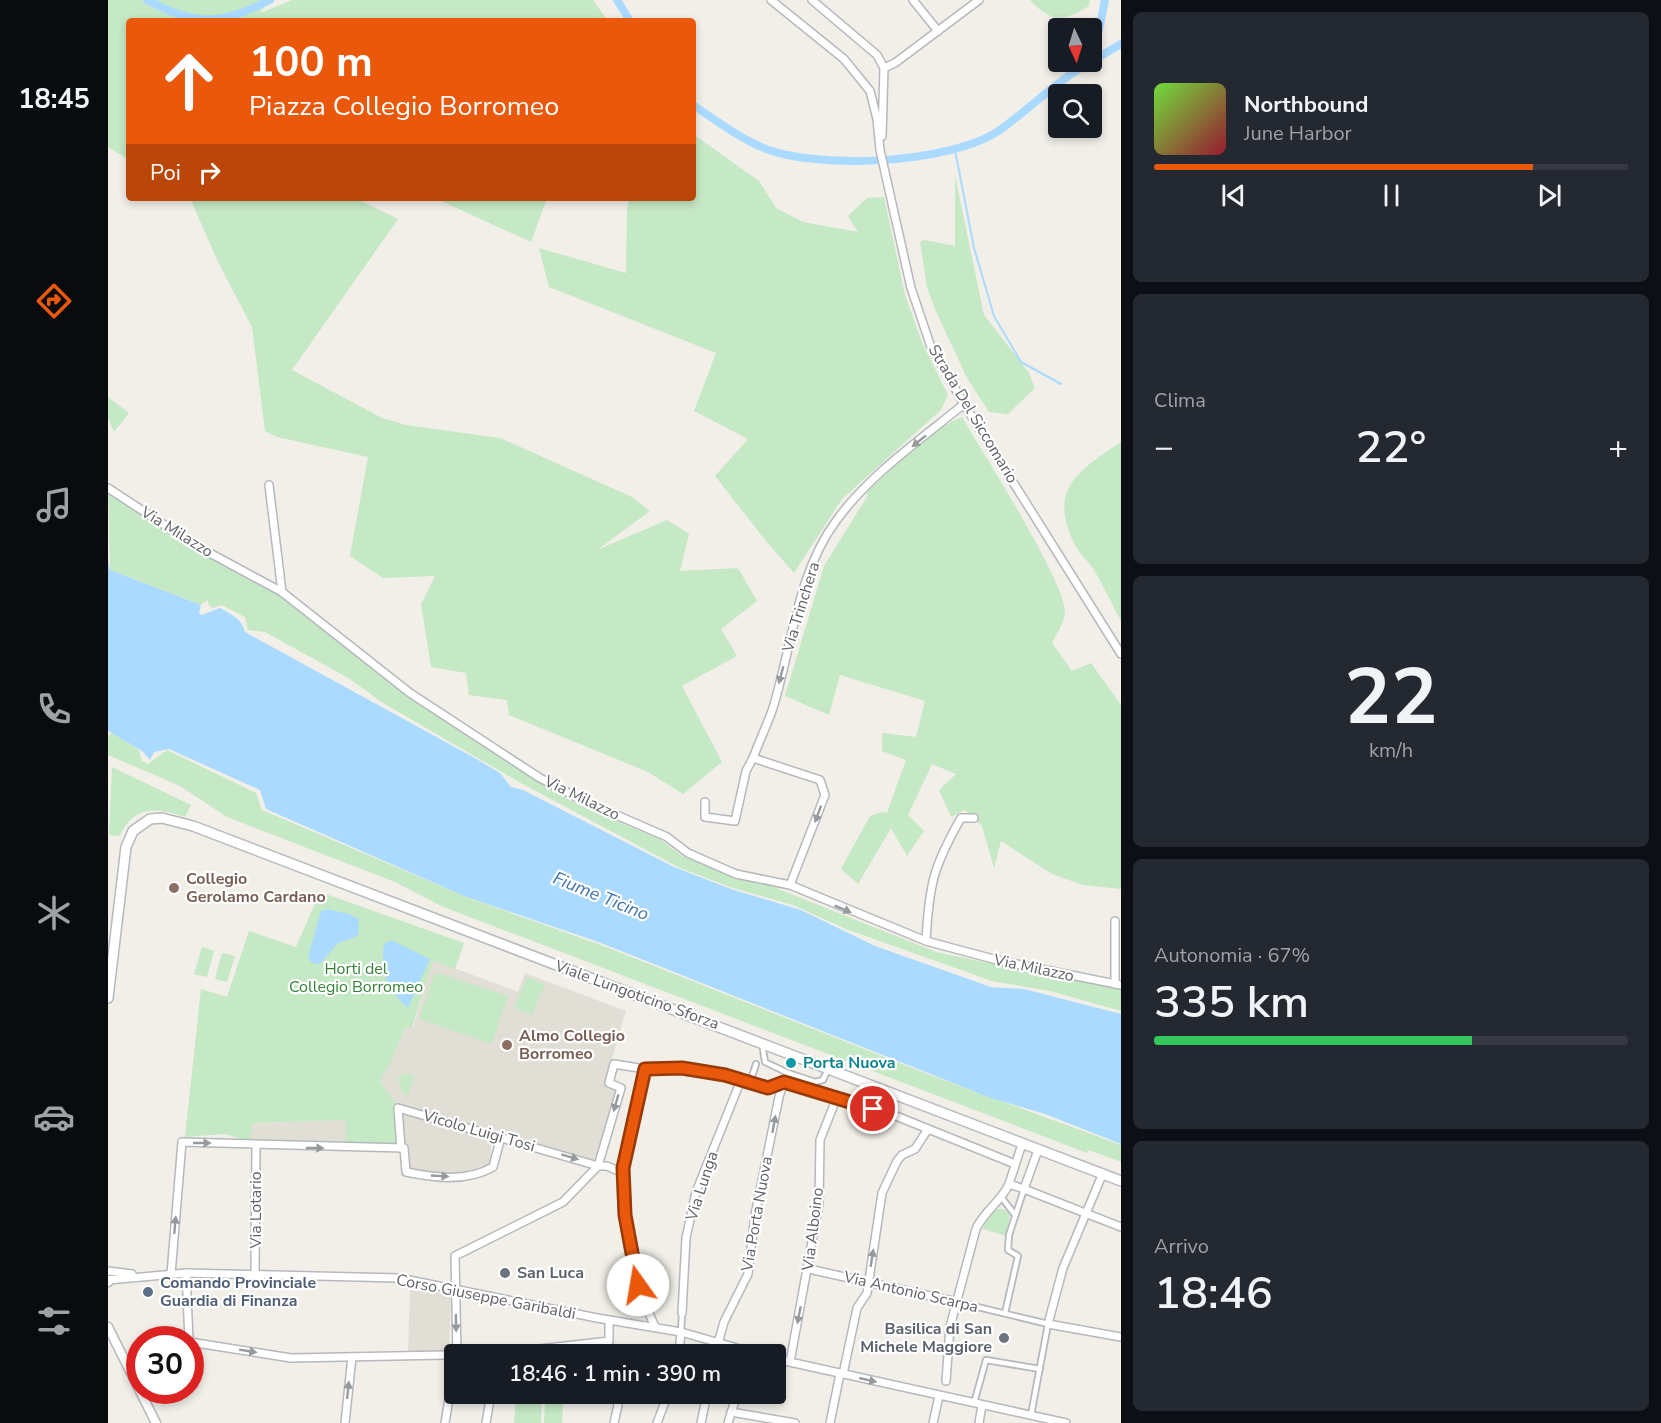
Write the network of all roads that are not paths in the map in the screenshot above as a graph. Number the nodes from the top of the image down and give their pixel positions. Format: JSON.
{"nodes":[{"id":1,"x":771,"y":0,"type":"edge"},
{"id":2,"x":812,"y":0,"type":"edge"},
{"id":3,"x":913,"y":0,"type":"edge"},
{"id":4,"x":979,"y":0,"type":"edge"},
{"id":5,"x":938,"y":31,"type":"junction"},
{"id":6,"x":884,"y":68,"type":"junction"},
{"id":7,"x":880,"y":150,"type":"junction"},
{"id":8,"x":964,"y":405,"type":"junction"},
{"id":9,"x":268,"y":485,"type":"dead end"},
{"id":10,"x":108,"y":488,"type":"edge"},
{"id":11,"x":282,"y":592,"type":"junction"},
{"id":12,"x":1121,"y":654,"type":"edge"},
{"id":13,"x":753,"y":758,"type":"junction"},
{"id":14,"x":705,"y":802,"type":"dead end"},
{"id":15,"x":974,"y":818,"type":"dead end"},
{"id":16,"x":790,"y":885,"type":"junction"},
{"id":17,"x":1115,"y":921,"type":"dead end"},
{"id":18,"x":926,"y":941,"type":"junction"},
{"id":19,"x":1118,"y":984,"type":"edge"},
{"id":20,"x":108,"y":998,"type":"edge"},
{"id":21,"x":762,"y":1041,"type":"junction"},
{"id":22,"x":756,"y":1064,"type":"dead end"},
{"id":23,"x":828,"y":1067,"type":"junction"},
{"id":24,"x":645,"y":1069,"type":"junction"},
{"id":25,"x":788,"y":1072,"type":"junction"},
{"id":26,"x":741,"y":1080,"type":"junction"},
{"id":27,"x":784,"y":1082,"type":"junction"},
{"id":28,"x":750,"y":1083,"type":"junction"},
{"id":29,"x":837,"y":1097,"type":"junction"},
{"id":30,"x":928,"y":1129,"type":"junction"},
{"id":31,"x":501,"y":1137,"type":"junction"},
{"id":32,"x":1022,"y":1144,"type":"junction"},
{"id":33,"x":256,"y":1146,"type":"junction"},
{"id":34,"x":402,"y":1148,"type":"junction"},
{"id":35,"x":1038,"y":1150,"type":"junction"},
{"id":36,"x":1015,"y":1164,"type":"junction"},
{"id":37,"x":598,"y":1166,"type":"junction"},
{"id":38,"x":623,"y":1173,"type":"junction"},
{"id":39,"x":1103,"y":1173,"type":"junction"},
{"id":40,"x":1121,"y":1181,"type":"edge"},
{"id":41,"x":1009,"y":1184,"type":"junction"},
{"id":42,"x":1024,"y":1189,"type":"junction"},
{"id":43,"x":1002,"y":1198,"type":"junction"},
{"id":44,"x":1086,"y":1215,"type":"junction"},
{"id":45,"x":1015,"y":1218,"type":"junction"},
{"id":46,"x":1121,"y":1227,"type":"edge"},
{"id":47,"x":808,"y":1269,"type":"junction"},
{"id":48,"x":186,"y":1273,"type":"junction"},
{"id":49,"x":171,"y":1274,"type":"junction"},
{"id":50,"x":255,"y":1274,"type":"junction"},
{"id":51,"x":109,"y":1278,"type":"edge"},
{"id":52,"x":868,"y":1283,"type":"junction"},
{"id":53,"x":457,"y":1290,"type":"junction"},
{"id":54,"x":957,"y":1302,"type":"junction"},
{"id":55,"x":682,"y":1313,"type":"joint"},
{"id":56,"x":1005,"y":1314,"type":"junction"},
{"id":57,"x":609,"y":1320,"type":"junction"},
{"id":58,"x":1048,"y":1324,"type":"junction"},
{"id":59,"x":189,"y":1326,"type":"edge"},
{"id":60,"x":108,"y":1327,"type":"edge"},
{"id":61,"x":655,"y":1327,"type":"junction"},
{"id":62,"x":681,"y":1332,"type":"junction"},
{"id":63,"x":1121,"y":1337,"type":"edge"},
{"id":64,"x":609,"y":1341,"type":"junction"},
{"id":65,"x":718,"y":1342,"type":"junction"},
{"id":66,"x":204,"y":1343,"type":"edge"},
{"id":67,"x":457,"y":1344,"type":"edge"},
{"id":68,"x":583,"y":1344,"type":"edge"},
{"id":69,"x":609,"y":1344,"type":"edge"},
{"id":70,"x":680,"y":1344,"type":"edge"},
{"id":71,"x":724,"y":1344,"type":"edge"},
{"id":72,"x":444,"y":1354,"type":"edge"},
{"id":73,"x":352,"y":1358,"type":"junction"},
{"id":74,"x":786,"y":1361,"type":"edge"},
{"id":75,"x":790,"y":1362,"type":"junction"},
{"id":76,"x":1040,"y":1369,"type":"junction"},
{"id":77,"x":842,"y":1374,"type":"junction"},
{"id":78,"x":946,"y":1381,"type":"dead end"},
{"id":79,"x":942,"y":1396,"type":"junction"},
{"id":80,"x":449,"y":1404,"type":"edge"},
{"id":81,"x":489,"y":1404,"type":"edge"},
{"id":82,"x":618,"y":1404,"type":"edge"},
{"id":83,"x":663,"y":1404,"type":"edge"},
{"id":84,"x":705,"y":1404,"type":"edge"},
{"id":85,"x":734,"y":1404,"type":"edge"},
{"id":86,"x":978,"y":1404,"type":"junction"},
{"id":87,"x":731,"y":1412,"type":"junction"},
{"id":88,"x":1034,"y":1418,"type":"edge"},
{"id":89,"x":156,"y":1423,"type":"edge"},
{"id":90,"x":345,"y":1423,"type":"edge"},
{"id":91,"x":446,"y":1423,"type":"edge"},
{"id":92,"x":486,"y":1423,"type":"edge"},
{"id":93,"x":614,"y":1423,"type":"edge"},
{"id":94,"x":657,"y":1423,"type":"edge"},
{"id":95,"x":701,"y":1423,"type":"edge"},
{"id":96,"x":728,"y":1423,"type":"edge"},
{"id":97,"x":795,"y":1423,"type":"edge"},
{"id":98,"x":830,"y":1423,"type":"edge"},
{"id":99,"x":933,"y":1423,"type":"edge"},
{"id":100,"x":979,"y":1423,"type":"edge"},
{"id":101,"x":1066,"y":1423,"type":"edge"}],
"edges":[{"from":1,"to":7,"type":"street"},
{"from":2,"to":6,"type":"street"},
{"from":3,"to":5,"type":"street"},
{"from":4,"to":5,"type":"street"},
{"from":5,"to":6,"type":"street"},
{"from":6,"to":7,"type":"street"},
{"from":7,"to":8,"type":"street","name":"Strada Del Siccomario"},
{"from":8,"to":12,"type":"street","name":"Strada Del Siccomario"},
{"from":8,"to":13,"type":"street","name":"Via Trinchera","one_way":true},
{"from":9,"to":11,"type":"street"},
{"from":10,"to":11,"type":"street","name":"Via Milazzo"},
{"from":11,"to":16,"type":"street","name":"Via Milazzo"},
{"from":13,"to":14,"type":"street","name":"Via Trinchera"},
{"from":13,"to":16,"type":"street","one_way":true},
{"from":15,"to":18,"type":"street"},
{"from":16,"to":18,"type":"street","name":"Via Milazzo","one_way":true},
{"from":17,"to":19,"type":"street","name":"Via Milazzo"},
{"from":18,"to":19,"type":"street","name":"Via Milazzo"},
{"from":20,"to":21,"type":"main road","name":"Viale Lungoticino Sforza"},
{"from":21,"to":23,"type":"main road","name":"Viale Lungoticino Sforza"},
{"from":21,"to":25,"type":"street"},
{"from":22,"to":28,"type":"street"},
{"from":23,"to":25,"type":"street"},
{"from":23,"to":32,"type":"main road","name":"Viale Lungoticino Sforza"},
{"from":24,"to":26,"type":"street"},
{"from":24,"to":37,"type":"street","one_way":true},
{"from":24,"to":38,"type":"street"},
{"from":25,"to":27,"type":"street"},
{"from":26,"to":28,"type":"street"},
{"from":26,"to":55,"type":"street","name":"Via Lunga"},
{"from":27,"to":28,"type":"street"},
{"from":27,"to":29,"type":"street"},
{"from":65,"to":27,"type":"street","name":"Via Porta Nuova","one_way":true},
{"from":29,"to":30,"type":"street"},
{"from":29,"to":47,"type":"street","name":"Via Alboino"},
{"from":30,"to":36,"type":"street"},
{"from":52,"to":30,"type":"street","one_way":true},
{"from":34,"to":31,"type":"street","one_way":true},
{"from":31,"to":34,"type":"street","name":"Vicolo Luigi Tosi"},
{"from":31,"to":37,"type":"street","name":"Vicolo Luigi Tosi","one_way":true},
{"from":32,"to":35,"type":"main road","name":"Viale Lungoticino Sforza"},
{"from":32,"to":36,"type":"street"},
{"from":33,"to":34,"type":"street","one_way":true},
{"from":49,"to":33,"type":"street","one_way":true},
{"from":33,"to":50,"type":"street","name":"Via Lotario"},
{"from":35,"to":39,"type":"main road","name":"Viale Lungoticino Sforza"},
{"from":35,"to":42,"type":"street"},
{"from":36,"to":41,"type":"street"},
{"from":37,"to":38,"type":"street","name":"Vicolo Luigi Tosi"},
{"from":37,"to":53,"type":"street"},
{"from":38,"to":61,"type":"street"},
{"from":39,"to":40,"type":"main road","name":"Viale Lungoticino Sforza"},
{"from":39,"to":44,"type":"street"},
{"from":41,"to":42,"type":"street"},
{"from":41,"to":43,"type":"street"},
{"from":42,"to":44,"type":"street"},
{"from":42,"to":45,"type":"street"},
{"from":43,"to":45,"type":"street"},
{"from":43,"to":54,"type":"street"},
{"from":44,"to":46,"type":"street"},
{"from":44,"to":58,"type":"street"},
{"from":45,"to":56,"type":"street"},
{"from":47,"to":52,"type":"street","name":"Via Antonio Scarpa"},
{"from":47,"to":75,"type":"street","name":"Via Alboino","one_way":true},
{"from":48,"to":49,"type":"street","name":"Corso Giuseppe Garibaldi"},
{"from":48,"to":50,"type":"street","name":"Corso Giuseppe Garibaldi"},
{"from":48,"to":59,"type":"street"},
{"from":49,"to":51,"type":"street","name":"Corso Giuseppe Garibaldi"},
{"from":50,"to":53,"type":"street","name":"Corso Giuseppe Garibaldi"},
{"from":52,"to":54,"type":"street","name":"Via Antonio Scarpa"},
{"from":52,"to":77,"type":"street"},
{"from":53,"to":57,"type":"street","name":"Corso Giuseppe Garibaldi"},
{"from":53,"to":67,"type":"street","one_way":true},
{"from":54,"to":56,"type":"street","name":"Via Antonio Scarpa"},
{"from":54,"to":78,"type":"street"},
{"from":55,"to":62,"type":"street","name":"Via Lunga"},
{"from":56,"to":58,"type":"street","name":"Via Antonio Scarpa"},
{"from":57,"to":61,"type":"street","name":"Corso Giuseppe Garibaldi"},
{"from":57,"to":64,"type":"street"},
{"from":58,"to":63,"type":"street"},
{"from":58,"to":76,"type":"street"},
{"from":60,"to":89,"type":"street"},
{"from":61,"to":62,"type":"street","name":"Corso Giuseppe Garibaldi"},
{"from":62,"to":65,"type":"street","name":"Corso Giuseppe Garibaldi"},
{"from":62,"to":70,"type":"street"},
{"from":64,"to":68,"type":"street"},
{"from":64,"to":69,"type":"street"},
{"from":65,"to":71,"type":"street","name":"Corso Giuseppe Garibaldi"},
{"from":66,"to":73,"type":"street","one_way":true},
{"from":72,"to":73,"type":"street"},
{"from":90,"to":73,"type":"street","one_way":true},
{"from":74,"to":75,"type":"street"},
{"from":75,"to":77,"type":"street"},
{"from":76,"to":86,"type":"street"},
{"from":76,"to":88,"type":"street"},
{"from":77,"to":79,"type":"street","one_way":true},
{"from":77,"to":98,"type":"street"},
{"from":79,"to":86,"type":"street"},
{"from":79,"to":99,"type":"street"},
{"from":80,"to":91,"type":"street"},
{"from":81,"to":92,"type":"street"},
{"from":82,"to":93,"type":"street"},
{"from":83,"to":94,"type":"street"},
{"from":84,"to":95,"type":"street"},
{"from":85,"to":87,"type":"street"},
{"from":86,"to":88,"type":"street"},
{"from":86,"to":100,"type":"street"},
{"from":87,"to":96,"type":"street"},
{"from":87,"to":97,"type":"street"},
{"from":88,"to":101,"type":"street"}]}
